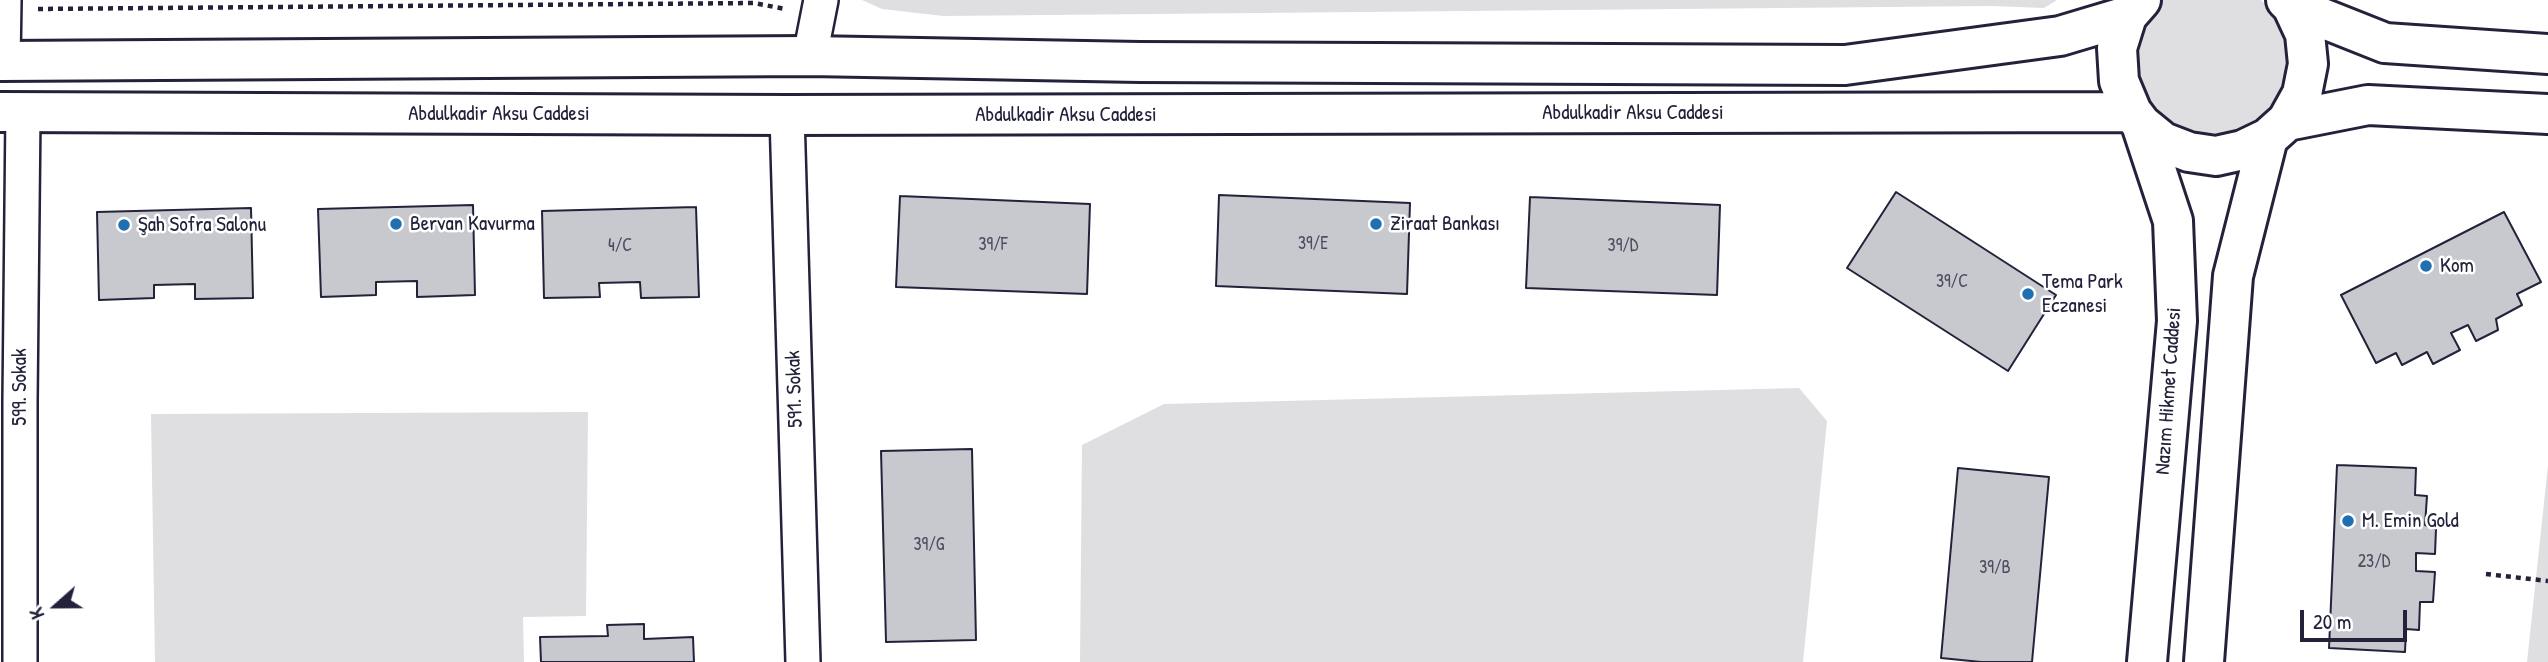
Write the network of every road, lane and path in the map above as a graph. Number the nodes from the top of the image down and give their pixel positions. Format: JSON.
{"nodes":[{"id":1,"x":2289,"y":3,"type":"edge"},
{"id":2,"x":4,"y":4,"type":"edge"},
{"id":3,"x":819,"y":8,"type":"edge"},
{"id":4,"x":2134,"y":8,"type":"edge"},
{"id":5,"x":2548,"y":54,"type":"edge"},
{"id":6,"x":810,"y":57,"type":"junction"},
{"id":7,"x":2,"y":61,"type":"edge"},
{"id":8,"x":12,"y":112,"type":"edge"},
{"id":9,"x":2548,"y":114,"type":"edge"},
{"id":10,"x":787,"y":116,"type":"junction"},
{"id":11,"x":2137,"y":118,"type":"junction"},
{"id":12,"x":2277,"y":129,"type":"junction"},
{"id":13,"x":2486,"y":574,"type":"dead end"},
{"id":14,"x":2548,"y":581,"type":"edge"},
{"id":15,"x":20,"y":662,"type":"edge"},
{"id":16,"x":803,"y":662,"type":"edge"},
{"id":17,"x":2147,"y":662,"type":"edge"},
{"id":18,"x":2204,"y":662,"type":"edge"}],
"edges":[{"from":1,"to":5,"type":"main road"},
{"from":1,"to":12,"type":"main road"},
{"from":2,"to":3,"type":"path"},
{"from":2,"to":7,"type":"street"},
{"from":3,"to":6,"type":"street"},
{"from":4,"to":6,"type":"main road"},
{"from":4,"to":11,"type":"main road","name":"Nazım Hikmet Caddesi"},
{"from":6,"to":7,"type":"main road"},
{"from":8,"to":10,"type":"main road","name":"Abdulkadir Aksu Caddesi"},
{"from":8,"to":15,"type":"street","name":"599. Sokak"},
{"from":9,"to":12,"type":"main road"},
{"from":10,"to":11,"type":"main road","name":"Abdulkadir Aksu Caddesi"},
{"from":10,"to":16,"type":"street","name":"591. Sokak"},
{"from":11,"to":12,"type":"main road"},
{"from":11,"to":17,"type":"main road","name":"Nazım Hikmet Caddesi"},
{"from":12,"to":18,"type":"main road"},
{"from":13,"to":14,"type":"path"}]}
